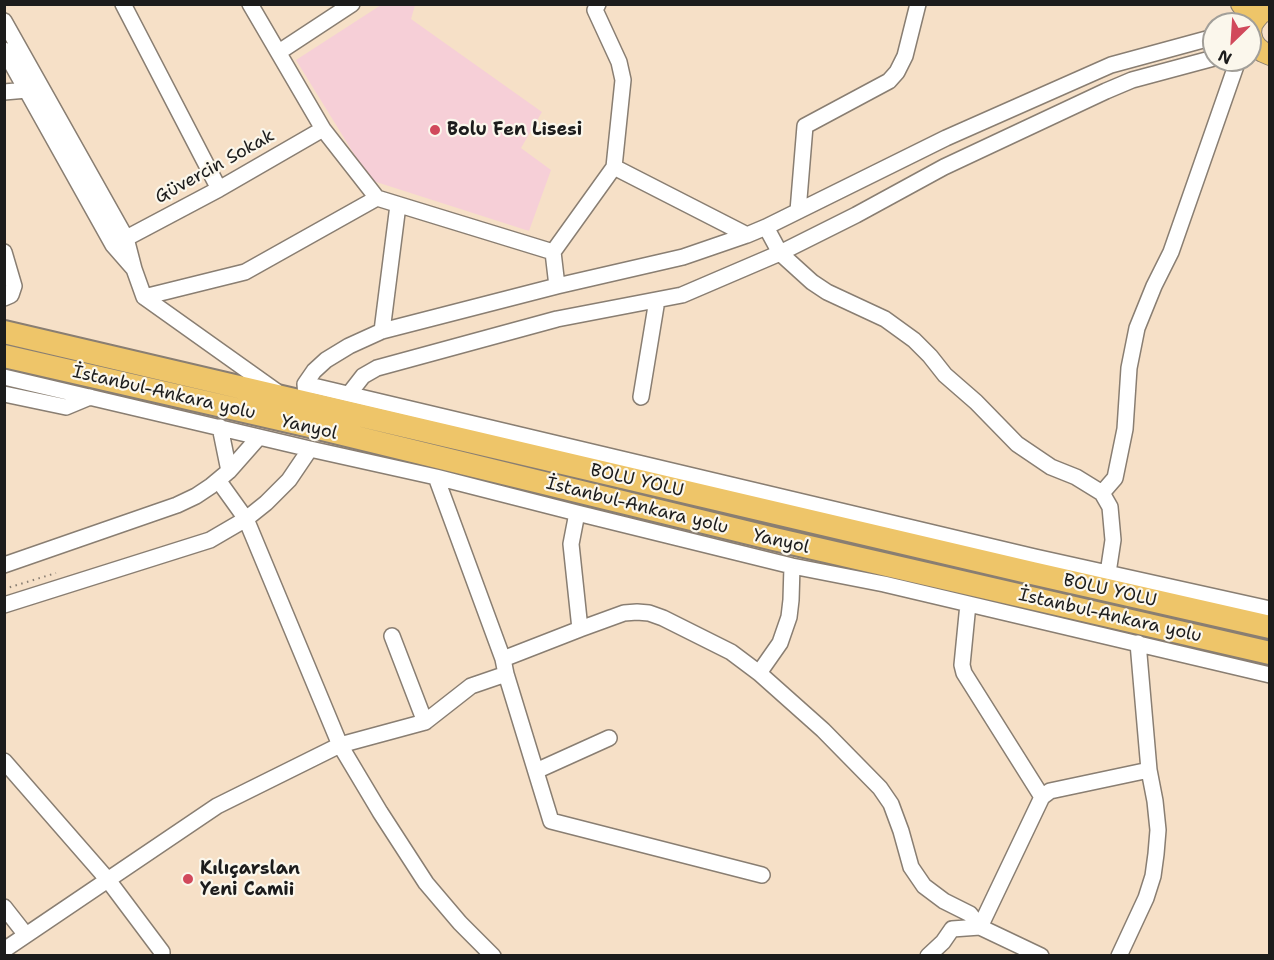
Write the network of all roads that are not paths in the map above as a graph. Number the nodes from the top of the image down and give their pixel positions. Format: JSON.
{"nodes":[{"id":1,"x":123,"y":4,"type":"edge"},
{"id":2,"x":250,"y":4,"type":"edge"},
{"id":3,"x":352,"y":4,"type":"edge"},
{"id":4,"x":918,"y":4,"type":"edge"},
{"id":5,"x":592,"y":6,"type":"edge"},
{"id":6,"x":4,"y":21,"type":"edge"},
{"id":7,"x":1202,"y":40,"type":"edge"},
{"id":8,"x":4,"y":50,"type":"edge"},
{"id":9,"x":279,"y":52,"type":"junction"},
{"id":10,"x":1202,"y":61,"type":"edge"},
{"id":11,"x":1235,"y":72,"type":"edge"},
{"id":12,"x":27,"y":90,"type":"junction"},
{"id":13,"x":4,"y":92,"type":"edge"},
{"id":14,"x":323,"y":129,"type":"junction"},
{"id":15,"x":614,"y":167,"type":"junction"},
{"id":16,"x":219,"y":189,"type":"junction"},
{"id":17,"x":376,"y":198,"type":"junction"},
{"id":18,"x":399,"y":205,"type":"junction"},
{"id":19,"x":798,"y":211,"type":"junction"},
{"id":20,"x":766,"y":227,"type":"junction"},
{"id":21,"x":747,"y":235,"type":"junction"},
{"id":22,"x":120,"y":241,"type":"junction"},
{"id":23,"x":4,"y":252,"type":"edge"},
{"id":24,"x":553,"y":252,"type":"junction"},
{"id":25,"x":780,"y":253,"type":"junction"},
{"id":26,"x":557,"y":286,"type":"junction"},
{"id":27,"x":144,"y":297,"type":"junction"},
{"id":28,"x":4,"y":298,"type":"edge"},
{"id":29,"x":657,"y":300,"type":"junction"},
{"id":30,"x":4,"y":326,"type":"edge"},
{"id":31,"x":381,"y":331,"type":"junction"},
{"id":32,"x":4,"y":332,"type":"edge"},
{"id":33,"x":4,"y":356,"type":"edge"},
{"id":34,"x":4,"y":377,"type":"edge"},
{"id":35,"x":305,"y":384,"type":"junction"},
{"id":36,"x":4,"y":394,"type":"edge"},
{"id":37,"x":349,"y":394,"type":"junction"},
{"id":38,"x":90,"y":397,"type":"junction"},
{"id":39,"x":641,"y":397,"type":"dead end"},
{"id":40,"x":308,"y":414,"type":"junction"},
{"id":41,"x":220,"y":427,"type":"junction"},
{"id":42,"x":259,"y":437,"type":"junction"},
{"id":43,"x":310,"y":449,"type":"junction"},
{"id":44,"x":224,"y":475,"type":"junction"},
{"id":45,"x":436,"y":477,"type":"junction"},
{"id":46,"x":1101,"y":493,"type":"junction"},
{"id":47,"x":577,"y":513,"type":"junction"},
{"id":48,"x":246,"y":519,"type":"junction"},
{"id":49,"x":774,"y":539,"type":"junction"},
{"id":50,"x":4,"y":565,"type":"edge"},
{"id":51,"x":1033,"y":565,"type":"junction"},
{"id":52,"x":792,"y":566,"type":"junction"},
{"id":53,"x":1108,"y":573,"type":"junction"},
{"id":54,"x":884,"y":584,"type":"junction"},
{"id":55,"x":968,"y":604,"type":"junction"},
{"id":56,"x":4,"y":605,"type":"edge"},
{"id":57,"x":1269,"y":609,"type":"edge"},
{"id":58,"x":1269,"y":627,"type":"edge"},
{"id":59,"x":580,"y":629,"type":"junction"},
{"id":60,"x":393,"y":636,"type":"dead end"},
{"id":61,"x":1138,"y":643,"type":"junction"},
{"id":62,"x":1269,"y":653,"type":"edge"},
{"id":63,"x":504,"y":667,"type":"junction"},
{"id":64,"x":759,"y":673,"type":"junction"},
{"id":65,"x":1269,"y":675,"type":"edge"},
{"id":66,"x":425,"y":722,"type":"junction"},
{"id":67,"x":609,"y":738,"type":"dead end"},
{"id":68,"x":340,"y":745,"type":"junction"},
{"id":69,"x":4,"y":761,"type":"edge"},
{"id":70,"x":1149,"y":770,"type":"junction"},
{"id":71,"x":536,"y":771,"type":"junction"},
{"id":72,"x":1042,"y":797,"type":"junction"},
{"id":73,"x":762,"y":875,"type":"dead end"},
{"id":74,"x":108,"y":880,"type":"junction"},
{"id":75,"x":944,"y":901,"type":"junction"},
{"id":76,"x":4,"y":907,"type":"edge"},
{"id":77,"x":980,"y":927,"type":"junction"},
{"id":78,"x":952,"y":929,"type":"junction"},
{"id":79,"x":26,"y":935,"type":"junction"},
{"id":80,"x":4,"y":950,"type":"edge"},
{"id":81,"x":162,"y":956,"type":"edge"},
{"id":82,"x":493,"y":956,"type":"edge"},
{"id":83,"x":928,"y":956,"type":"edge"},
{"id":84,"x":1041,"y":956,"type":"edge"},
{"id":85,"x":1119,"y":956,"type":"edge"}],
"edges":[{"from":1,"to":16,"type":"street"},
{"from":2,"to":9,"type":"street"},
{"from":3,"to":9,"type":"street"},
{"from":4,"to":19,"type":"street"},
{"from":5,"to":15,"type":"street"},
{"from":6,"to":22,"type":"street"},
{"from":7,"to":19,"type":"street"},
{"from":8,"to":12,"type":"street"},
{"from":9,"to":14,"type":"street"},
{"from":10,"to":25,"type":"street"},
{"from":11,"to":46,"type":"street"},
{"from":12,"to":13,"type":"street"},
{"from":12,"to":22,"type":"street"},
{"from":14,"to":16,"type":"street","name":"Güvercin Sokak"},
{"from":14,"to":17,"type":"street"},
{"from":15,"to":21,"type":"street"},
{"from":15,"to":24,"type":"street"},
{"from":16,"to":22,"type":"street","name":"Güvercin Sokak"},
{"from":17,"to":18,"type":"street"},
{"from":17,"to":27,"type":"street"},
{"from":18,"to":24,"type":"street"},
{"from":18,"to":31,"type":"street"},
{"from":19,"to":20,"type":"street"},
{"from":20,"to":21,"type":"street"},
{"from":20,"to":25,"type":"street"},
{"from":21,"to":26,"type":"street"},
{"from":22,"to":27,"type":"street"},
{"from":23,"to":28,"type":"street"},
{"from":24,"to":26,"type":"street"},
{"from":25,"to":29,"type":"street"},
{"from":25,"to":46,"type":"street"},
{"from":26,"to":31,"type":"street"},
{"from":27,"to":40,"type":"street"},
{"from":29,"to":37,"type":"street"},
{"from":29,"to":39,"type":"street"},
{"from":30,"to":40,"type":"street","name":"Yanyol"},
{"from":31,"to":35,"type":"street"},
{"from":32,"to":51,"type":"highway","name":"BOLU YOLU"},
{"from":33,"to":49,"type":"highway","name":"İstanbul-Ankara yolu"},
{"from":34,"to":38,"type":"street","name":"Yanyol"},
{"from":35,"to":37,"type":"street"},
{"from":35,"to":40,"type":"street","name":"Yanyol"},
{"from":36,"to":38,"type":"street"},
{"from":37,"to":51,"type":"street"},
{"from":38,"to":41,"type":"street","name":"Yanyol"},
{"from":41,"to":42,"type":"street","name":"Yanyol"},
{"from":41,"to":44,"type":"street"},
{"from":42,"to":43,"type":"street","name":"Yanyol"},
{"from":42,"to":44,"type":"street"},
{"from":43,"to":45,"type":"street","name":"Yanyol"},
{"from":43,"to":48,"type":"street"},
{"from":44,"to":48,"type":"street"},
{"from":44,"to":50,"type":"street"},
{"from":45,"to":47,"type":"street","name":"Yanyol"},
{"from":45,"to":63,"type":"street"},
{"from":46,"to":53,"type":"street"},
{"from":47,"to":52,"type":"street","name":"Yanyol"},
{"from":47,"to":59,"type":"street"},
{"from":48,"to":56,"type":"street"},
{"from":48,"to":68,"type":"street"},
{"from":49,"to":54,"type":"street"},
{"from":49,"to":62,"type":"highway","name":"İstanbul-Ankara yolu"},
{"from":51,"to":53,"type":"street"},
{"from":51,"to":58,"type":"highway","name":"BOLU YOLU"},
{"from":52,"to":54,"type":"street","name":"Yanyol"},
{"from":52,"to":64,"type":"street"},
{"from":53,"to":57,"type":"street"},
{"from":54,"to":55,"type":"street","name":"Yanyol"},
{"from":55,"to":61,"type":"street","name":"Yanyol"},
{"from":55,"to":72,"type":"street"},
{"from":59,"to":63,"type":"street"},
{"from":59,"to":64,"type":"street"},
{"from":60,"to":66,"type":"street"},
{"from":61,"to":65,"type":"street","name":"Yanyol"},
{"from":61,"to":70,"type":"street"},
{"from":63,"to":66,"type":"street"},
{"from":63,"to":71,"type":"street"},
{"from":64,"to":75,"type":"street"},
{"from":66,"to":68,"type":"street"},
{"from":67,"to":71,"type":"street"},
{"from":68,"to":74,"type":"street"},
{"from":68,"to":82,"type":"street"},
{"from":69,"to":74,"type":"street"},
{"from":70,"to":72,"type":"street"},
{"from":70,"to":85,"type":"street"},
{"from":71,"to":73,"type":"street"},
{"from":72,"to":77,"type":"street"},
{"from":74,"to":79,"type":"street"},
{"from":74,"to":81,"type":"street"},
{"from":75,"to":77,"type":"street"},
{"from":75,"to":78,"type":"street"},
{"from":76,"to":79,"type":"street"},
{"from":77,"to":78,"type":"street"},
{"from":77,"to":84,"type":"street"},
{"from":78,"to":83,"type":"street"},
{"from":79,"to":80,"type":"street"}]}
